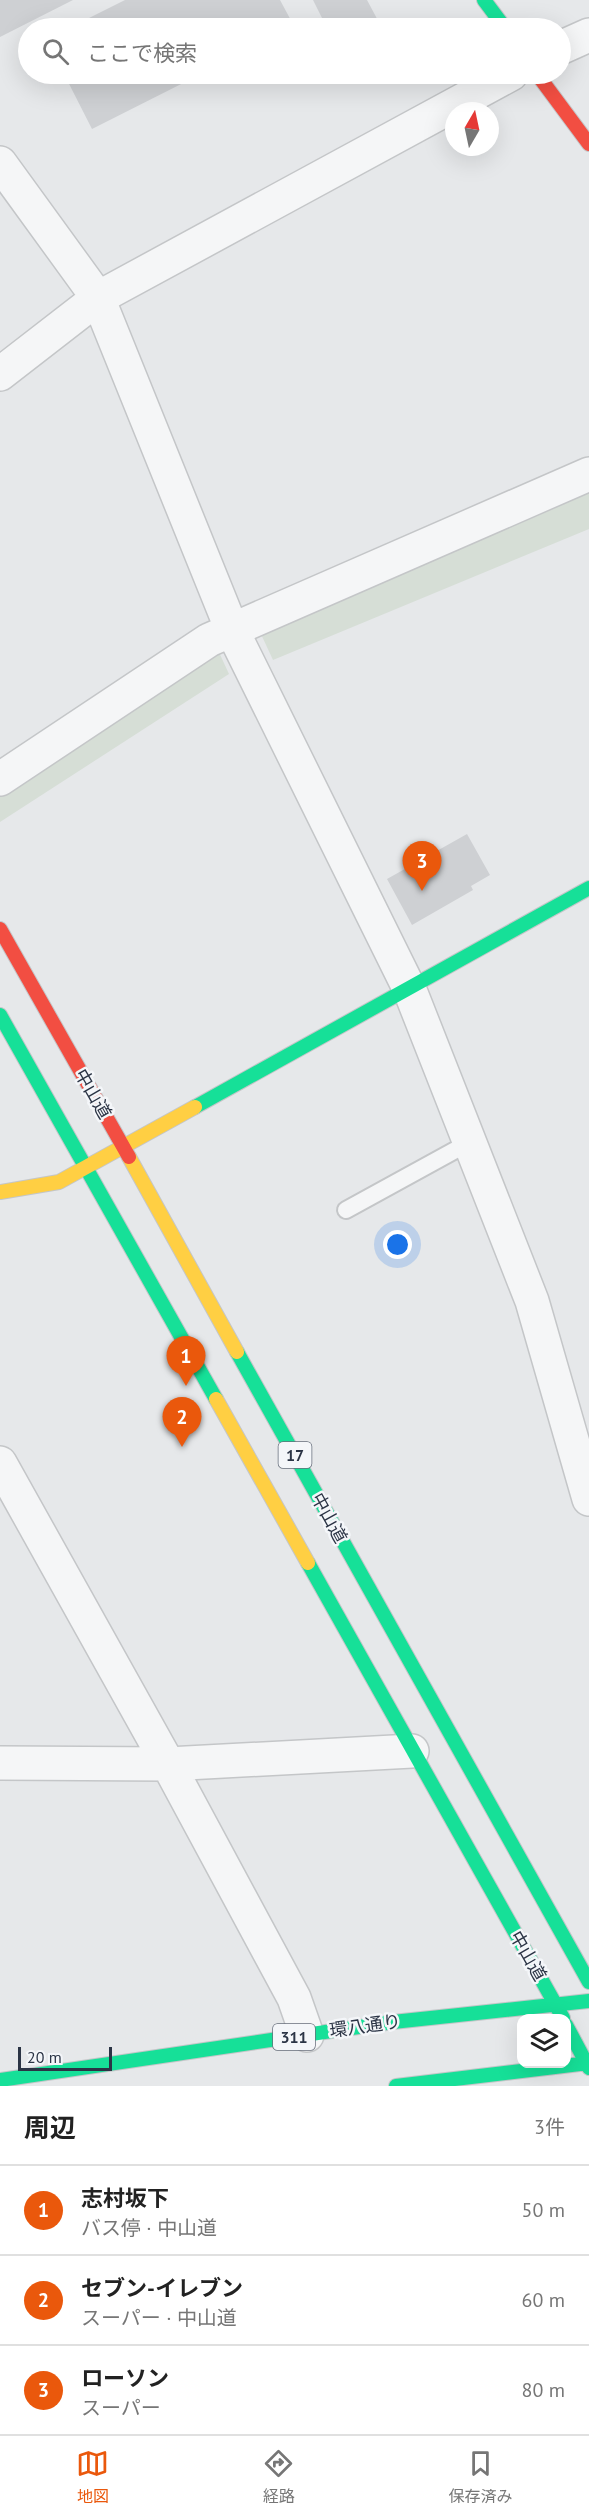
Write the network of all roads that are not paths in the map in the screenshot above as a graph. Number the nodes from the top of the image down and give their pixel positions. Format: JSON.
{"nodes":[{"id":1,"x":484,"y":0,"type":"edge"},
{"id":2,"x":498,"y":18,"type":"edge"},
{"id":3,"x":589,"y":35,"type":"edge"},
{"id":4,"x":571,"y":43,"type":"edge"},
{"id":5,"x":493,"y":84,"type":"edge"},
{"id":6,"x":544,"y":84,"type":"edge"},
{"id":7,"x":589,"y":144,"type":"edge"},
{"id":8,"x":0,"y":164,"type":"edge"},
{"id":9,"x":98,"y":298,"type":"junction"},
{"id":10,"x":0,"y":374,"type":"edge"},
{"id":11,"x":589,"y":474,"type":"edge"},
{"id":12,"x":232,"y":630,"type":"junction"},
{"id":13,"x":0,"y":779,"type":"edge"},
{"id":14,"x":589,"y":888,"type":"edge"},
{"id":15,"x":0,"y":929,"type":"edge"},
{"id":16,"x":410,"y":988,"type":"junction"},
{"id":17,"x":0,"y":1015,"type":"edge"},
{"id":18,"x":470,"y":1142,"type":"junction"},
{"id":19,"x":123,"y":1146,"type":"junction"},
{"id":20,"x":86,"y":1167,"type":"junction"},
{"id":21,"x":0,"y":1192,"type":"edge"},
{"id":22,"x":346,"y":1210,"type":"dead end"},
{"id":23,"x":0,"y":1463,"type":"edge"},
{"id":24,"x":589,"y":1499,"type":"edge"},
{"id":25,"x":412,"y":1751,"type":"junction"},
{"id":26,"x":0,"y":1763,"type":"edge"},
{"id":27,"x":168,"y":1764,"type":"junction"},
{"id":28,"x":589,"y":1982,"type":"edge"},
{"id":29,"x":589,"y":2001,"type":"edge"},
{"id":30,"x":556,"y":2004,"type":"junction"},
{"id":31,"x":561,"y":2014,"type":"edge"},
{"id":32,"x":571,"y":2033,"type":"edge"},
{"id":33,"x":307,"y":2035,"type":"junction"},
{"id":34,"x":588,"y":2065,"type":"edge"},
{"id":35,"x":0,"y":2080,"type":"edge"},
{"id":36,"x":396,"y":2086,"type":"edge"}],
"edges":[{"from":1,"to":2,"type":"main road"},
{"from":3,"to":4,"type":"street"},
{"from":5,"to":9,"type":"street"},
{"from":6,"to":7,"type":"main road"},
{"from":8,"to":9,"type":"street"},
{"from":9,"to":10,"type":"street"},
{"from":9,"to":12,"type":"street"},
{"from":11,"to":12,"type":"street"},
{"from":12,"to":13,"type":"street"},
{"from":12,"to":16,"type":"street"},
{"from":14,"to":16,"type":"main road"},
{"from":15,"to":19,"type":"main road","name":"中山道","number":"17"},
{"from":16,"to":18,"type":"street"},
{"from":16,"to":19,"type":"main road"},
{"from":17,"to":20,"type":"main road","name":"中山道","number":"17"},
{"from":18,"to":22,"type":"lane"},
{"from":18,"to":24,"type":"street"},
{"from":19,"to":20,"type":"main road"},
{"from":19,"to":28,"type":"main road","name":"中山道","number":"17"},
{"from":20,"to":21,"type":"main road"},
{"from":20,"to":25,"type":"main road","name":"中山道","number":"17"},
{"from":23,"to":27,"type":"street"},
{"from":25,"to":27,"type":"street"},
{"from":25,"to":30,"type":"main road","name":"中山道","number":"17"},
{"from":26,"to":27,"type":"street"},
{"from":27,"to":33,"type":"street"},
{"from":29,"to":30,"type":"main road","name":"環八通り","number":"311"},
{"from":30,"to":31,"type":"main road","name":"中山道","number":"17"},
{"from":30,"to":33,"type":"main road","name":"環八通り","number":"311"},
{"from":32,"to":34,"type":"main road"},
{"from":33,"to":35,"type":"main road","name":"環八通り","number":"311"},
{"from":34,"to":36,"type":"main road"}]}
